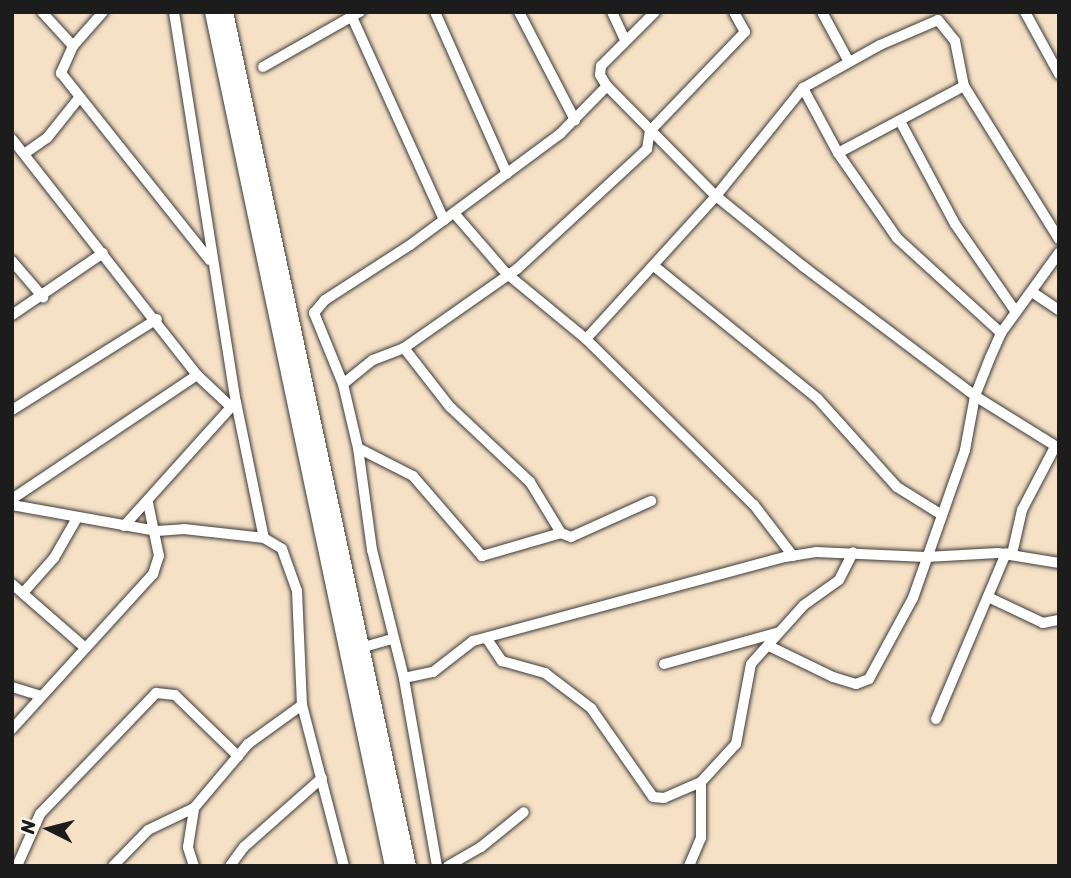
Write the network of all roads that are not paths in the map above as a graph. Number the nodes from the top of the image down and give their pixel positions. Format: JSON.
{"nodes":[{"id":1,"x":42,"y":12,"type":"edge"},
{"id":2,"x":103,"y":12,"type":"edge"},
{"id":3,"x":174,"y":12,"type":"edge"},
{"id":4,"x":213,"y":12,"type":"edge"},
{"id":5,"x":225,"y":12,"type":"edge"},
{"id":6,"x":435,"y":12,"type":"edge"},
{"id":7,"x":519,"y":12,"type":"edge"},
{"id":8,"x":612,"y":12,"type":"edge"},
{"id":9,"x":655,"y":12,"type":"edge"},
{"id":10,"x":734,"y":12,"type":"edge"},
{"id":11,"x":822,"y":12,"type":"edge"},
{"id":12,"x":1025,"y":12,"type":"edge"},
{"id":13,"x":356,"y":15,"type":"edge"},
{"id":14,"x":625,"y":40,"type":"junction"},
{"id":15,"x":73,"y":46,"type":"junction"},
{"id":16,"x":849,"y":62,"type":"junction"},
{"id":17,"x":263,"y":67,"type":"dead end"},
{"id":18,"x":1059,"y":74,"type":"edge"},
{"id":19,"x":607,"y":86,"type":"junction"},
{"id":20,"x":964,"y":86,"type":"junction"},
{"id":21,"x":803,"y":88,"type":"junction"},
{"id":22,"x":79,"y":98,"type":"junction"},
{"id":23,"x":575,"y":120,"type":"junction"},
{"id":24,"x":900,"y":121,"type":"junction"},
{"id":25,"x":650,"y":131,"type":"junction"},
{"id":26,"x":12,"y":139,"type":"edge"},
{"id":27,"x":838,"y":153,"type":"junction"},
{"id":28,"x":24,"y":154,"type":"junction"},
{"id":29,"x":507,"y":174,"type":"junction"},
{"id":30,"x":716,"y":196,"type":"junction"},
{"id":31,"x":454,"y":213,"type":"junction"},
{"id":32,"x":444,"y":220,"type":"junction"},
{"id":33,"x":1059,"y":239,"type":"edge"},
{"id":34,"x":103,"y":253,"type":"junction"},
{"id":35,"x":1059,"y":253,"type":"edge"},
{"id":36,"x":210,"y":260,"type":"junction"},
{"id":37,"x":12,"y":261,"type":"edge"},
{"id":38,"x":654,"y":266,"type":"junction"},
{"id":39,"x":506,"y":273,"type":"junction"},
{"id":40,"x":1032,"y":292,"type":"junction"},
{"id":41,"x":43,"y":297,"type":"junction"},
{"id":42,"x":1059,"y":310,"type":"edge"},
{"id":43,"x":1016,"y":312,"type":"junction"},
{"id":44,"x":12,"y":315,"type":"edge"},
{"id":45,"x":157,"y":319,"type":"junction"},
{"id":46,"x":1001,"y":333,"type":"junction"},
{"id":47,"x":586,"y":340,"type":"junction"},
{"id":48,"x":404,"y":348,"type":"junction"},
{"id":49,"x":197,"y":374,"type":"junction"},
{"id":50,"x":343,"y":384,"type":"junction"},
{"id":51,"x":975,"y":396,"type":"junction"},
{"id":52,"x":234,"y":405,"type":"junction"},
{"id":53,"x":12,"y":410,"type":"edge"},
{"id":54,"x":1057,"y":447,"type":"edge"},
{"id":55,"x":358,"y":448,"type":"junction"},
{"id":56,"x":12,"y":499,"type":"edge"},
{"id":57,"x":651,"y":502,"type":"dead end"},
{"id":58,"x":148,"y":503,"type":"junction"},
{"id":59,"x":12,"y":505,"type":"edge"},
{"id":60,"x":942,"y":515,"type":"junction"},
{"id":61,"x":77,"y":518,"type":"junction"},
{"id":62,"x":124,"y":526,"type":"junction"},
{"id":63,"x":157,"y":531,"type":"junction"},
{"id":64,"x":561,"y":533,"type":"junction"},
{"id":65,"x":264,"y":538,"type":"junction"},
{"id":66,"x":853,"y":552,"type":"junction"},
{"id":67,"x":1009,"y":554,"type":"junction"},
{"id":68,"x":793,"y":555,"type":"junction"},
{"id":69,"x":926,"y":556,"type":"junction"},
{"id":70,"x":1059,"y":563,"type":"edge"},
{"id":71,"x":12,"y":584,"type":"edge"},
{"id":72,"x":23,"y":593,"type":"junction"},
{"id":73,"x":988,"y":597,"type":"junction"},
{"id":74,"x":1059,"y":620,"type":"edge"},
{"id":75,"x":780,"y":632,"type":"junction"},
{"id":76,"x":392,"y":639,"type":"junction"},
{"id":77,"x":486,"y":639,"type":"junction"},
{"id":78,"x":83,"y":646,"type":"junction"},
{"id":79,"x":769,"y":646,"type":"junction"},
{"id":80,"x":364,"y":647,"type":"junction"},
{"id":81,"x":664,"y":664,"type":"dead end"},
{"id":82,"x":404,"y":678,"type":"junction"},
{"id":83,"x":12,"y":687,"type":"edge"},
{"id":84,"x":39,"y":695,"type":"junction"},
{"id":85,"x":302,"y":705,"type":"junction"},
{"id":86,"x":936,"y":719,"type":"dead end"},
{"id":87,"x":12,"y":729,"type":"edge"},
{"id":88,"x":238,"y":757,"type":"junction"},
{"id":89,"x":322,"y":778,"type":"junction"},
{"id":90,"x":701,"y":782,"type":"junction"},
{"id":91,"x":194,"y":808,"type":"junction"},
{"id":92,"x":524,"y":812,"type":"dead end"},
{"id":93,"x":18,"y":866,"type":"edge"},
{"id":94,"x":113,"y":866,"type":"edge"},
{"id":95,"x":194,"y":866,"type":"edge"},
{"id":96,"x":230,"y":866,"type":"edge"},
{"id":97,"x":344,"y":866,"type":"edge"},
{"id":98,"x":393,"y":866,"type":"edge"},
{"id":99,"x":408,"y":866,"type":"edge"},
{"id":100,"x":437,"y":866,"type":"edge"},
{"id":101,"x":448,"y":866,"type":"edge"},
{"id":102,"x":688,"y":866,"type":"edge"}],
"edges":[{"from":1,"to":15,"type":"street"},
{"from":2,"to":15,"type":"street"},
{"from":3,"to":36,"type":"street"},
{"from":4,"to":98,"type":"highway"},
{"from":5,"to":80,"type":"highway"},
{"from":6,"to":29,"type":"street"},
{"from":7,"to":23,"type":"street"},
{"from":8,"to":14,"type":"street"},
{"from":9,"to":14,"type":"street"},
{"from":10,"to":25,"type":"street"},
{"from":11,"to":16,"type":"street"},
{"from":12,"to":18,"type":"street"},
{"from":13,"to":17,"type":"street"},
{"from":13,"to":32,"type":"street"},
{"from":14,"to":19,"type":"street"},
{"from":15,"to":22,"type":"street"},
{"from":16,"to":20,"type":"street"},
{"from":16,"to":21,"type":"street"},
{"from":19,"to":23,"type":"street"},
{"from":19,"to":25,"type":"street"},
{"from":20,"to":24,"type":"street"},
{"from":20,"to":33,"type":"street"},
{"from":21,"to":27,"type":"street"},
{"from":21,"to":30,"type":"street"},
{"from":22,"to":28,"type":"street"},
{"from":22,"to":36,"type":"street"},
{"from":23,"to":29,"type":"street"},
{"from":24,"to":27,"type":"street"},
{"from":24,"to":43,"type":"street"},
{"from":25,"to":30,"type":"street"},
{"from":25,"to":39,"type":"street"},
{"from":26,"to":28,"type":"street"},
{"from":27,"to":46,"type":"street"},
{"from":28,"to":34,"type":"street"},
{"from":29,"to":31,"type":"street"},
{"from":30,"to":38,"type":"street"},
{"from":30,"to":51,"type":"street"},
{"from":31,"to":32,"type":"street"},
{"from":31,"to":39,"type":"street"},
{"from":32,"to":50,"type":"street"},
{"from":34,"to":41,"type":"street"},
{"from":34,"to":45,"type":"street"},
{"from":35,"to":40,"type":"street"},
{"from":36,"to":52,"type":"street"},
{"from":37,"to":41,"type":"street"},
{"from":38,"to":47,"type":"street"},
{"from":38,"to":60,"type":"street"},
{"from":39,"to":47,"type":"street"},
{"from":39,"to":48,"type":"street"},
{"from":40,"to":42,"type":"street"},
{"from":40,"to":43,"type":"street"},
{"from":41,"to":44,"type":"street"},
{"from":43,"to":46,"type":"street"},
{"from":45,"to":49,"type":"street"},
{"from":45,"to":53,"type":"street"},
{"from":46,"to":51,"type":"street"},
{"from":47,"to":68,"type":"street"},
{"from":48,"to":50,"type":"street"},
{"from":48,"to":64,"type":"street"},
{"from":49,"to":52,"type":"street"},
{"from":49,"to":56,"type":"street"},
{"from":50,"to":55,"type":"street"},
{"from":51,"to":54,"type":"street"},
{"from":51,"to":60,"type":"street"},
{"from":52,"to":58,"type":"street"},
{"from":52,"to":65,"type":"street"},
{"from":54,"to":67,"type":"street"},
{"from":55,"to":64,"type":"street"},
{"from":55,"to":76,"type":"street"},
{"from":57,"to":64,"type":"street"},
{"from":58,"to":62,"type":"street"},
{"from":58,"to":63,"type":"street"},
{"from":59,"to":61,"type":"street"},
{"from":60,"to":69,"type":"street"},
{"from":61,"to":62,"type":"street"},
{"from":61,"to":72,"type":"street"},
{"from":62,"to":63,"type":"street"},
{"from":63,"to":65,"type":"street"},
{"from":63,"to":78,"type":"street"},
{"from":65,"to":85,"type":"street"},
{"from":66,"to":68,"type":"street"},
{"from":66,"to":69,"type":"street"},
{"from":66,"to":75,"type":"street"},
{"from":67,"to":69,"type":"street"},
{"from":67,"to":70,"type":"street"},
{"from":67,"to":73,"type":"street"},
{"from":68,"to":77,"type":"street"},
{"from":69,"to":79,"type":"street"},
{"from":71,"to":72,"type":"street"},
{"from":72,"to":78,"type":"street"},
{"from":73,"to":74,"type":"street"},
{"from":73,"to":86,"type":"street"},
{"from":75,"to":79,"type":"street"},
{"from":75,"to":81,"type":"street"},
{"from":76,"to":80,"type":"street"},
{"from":76,"to":82,"type":"street"},
{"from":77,"to":82,"type":"street"},
{"from":77,"to":90,"type":"street"},
{"from":78,"to":84,"type":"street"},
{"from":79,"to":90,"type":"street"},
{"from":80,"to":99,"type":"highway"},
{"from":82,"to":100,"type":"street"},
{"from":83,"to":84,"type":"street"},
{"from":84,"to":87,"type":"street"},
{"from":85,"to":88,"type":"street"},
{"from":85,"to":89,"type":"street"},
{"from":88,"to":91,"type":"street"},
{"from":88,"to":93,"type":"street"},
{"from":89,"to":96,"type":"street"},
{"from":89,"to":97,"type":"street"},
{"from":90,"to":102,"type":"street"},
{"from":91,"to":94,"type":"street"},
{"from":91,"to":95,"type":"street"},
{"from":92,"to":101,"type":"street"}]}
